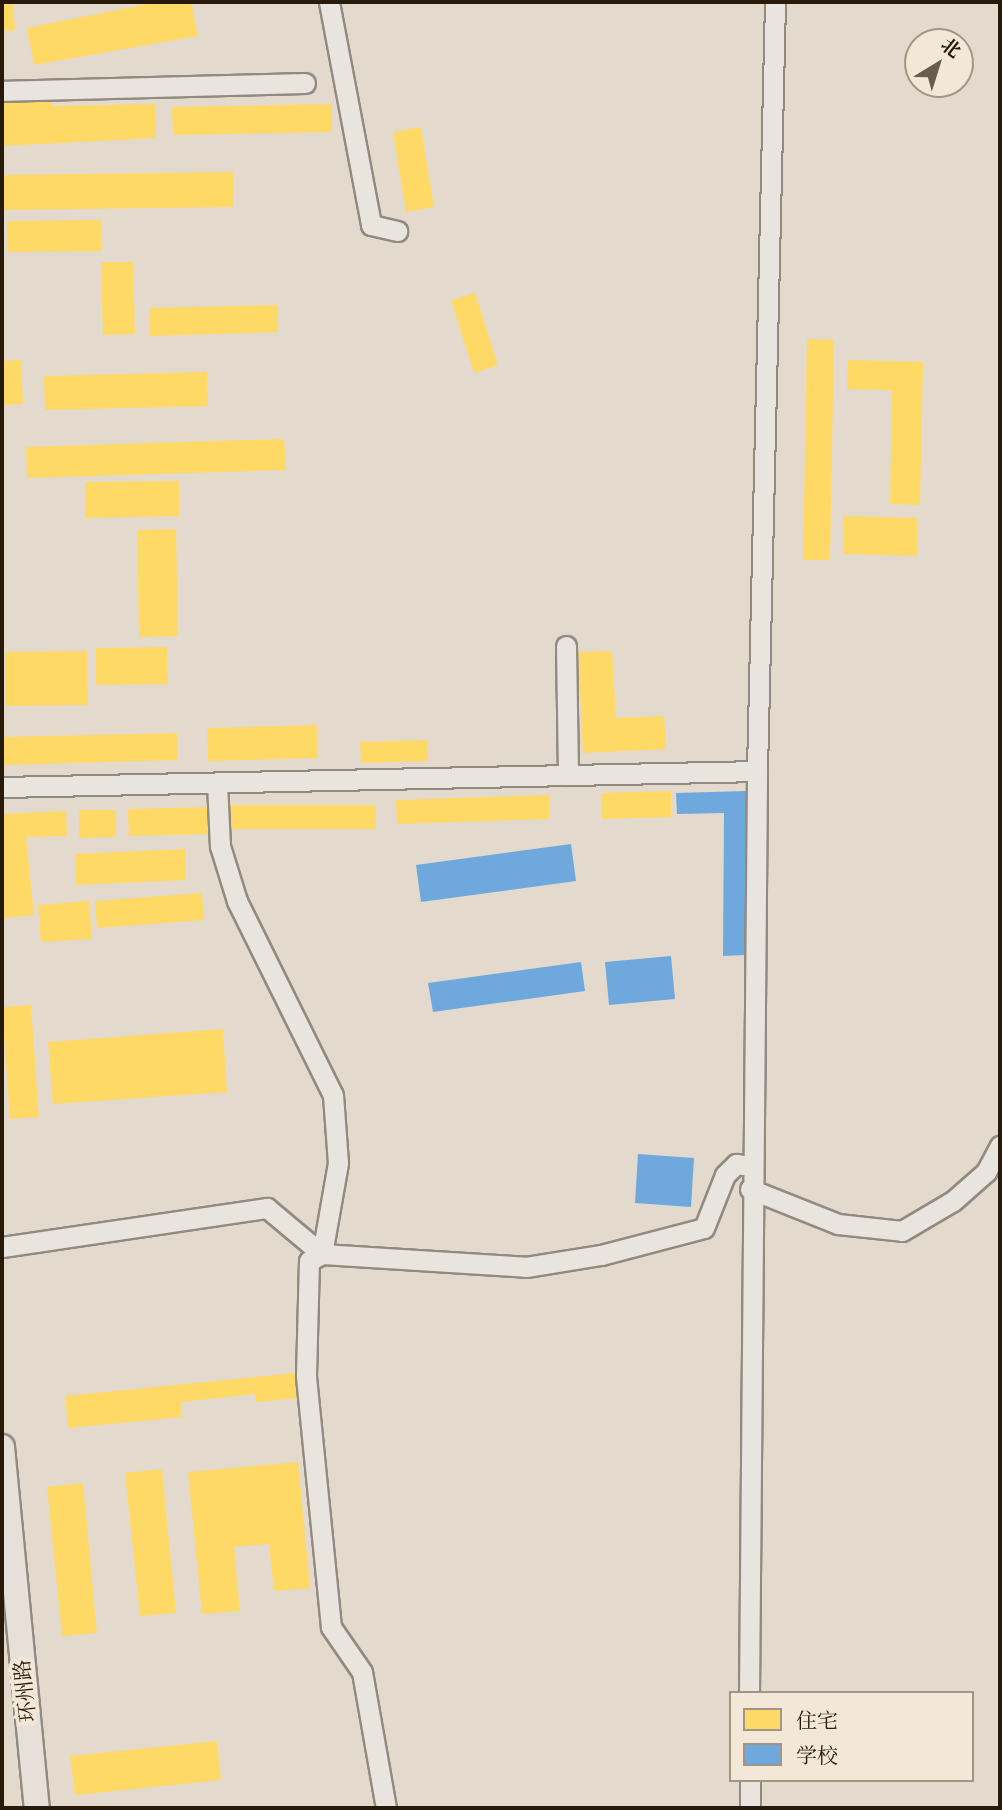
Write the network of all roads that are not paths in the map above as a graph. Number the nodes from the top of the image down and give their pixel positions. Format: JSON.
{"nodes":[{"id":1,"x":330,"y":2,"type":"edge"},
{"id":2,"x":775,"y":2,"type":"edge"},
{"id":3,"x":305,"y":83,"type":"dead end"},
{"id":4,"x":2,"y":91,"type":"edge"},
{"id":5,"x":397,"y":231,"type":"dead end"},
{"id":6,"x":566,"y":646,"type":"dead end"},
{"id":7,"x":757,"y":771,"type":"junction"},
{"id":8,"x":568,"y":775,"type":"junction"},
{"id":9,"x":217,"y":783,"type":"junction"},
{"id":10,"x":2,"y":787,"type":"edge"},
{"id":11,"x":1000,"y":1146,"type":"edge"},
{"id":12,"x":751,"y":1166,"type":"junction"},
{"id":13,"x":750,"y":1189,"type":"junction"},
{"id":14,"x":2,"y":1247,"type":"edge"},
{"id":15,"x":322,"y":1254,"type":"junction"},
{"id":16,"x":2,"y":1447,"type":"edge"},
{"id":17,"x":750,"y":1691,"type":"edge"},
{"id":18,"x":750,"y":1782,"type":"edge"},
{"id":19,"x":37,"y":1808,"type":"edge"},
{"id":20,"x":386,"y":1808,"type":"edge"},
{"id":21,"x":750,"y":1808,"type":"edge"}],
"edges":[{"from":1,"to":5,"type":"street"},
{"from":2,"to":7,"type":"street"},
{"from":3,"to":4,"type":"street"},
{"from":6,"to":8,"type":"street"},
{"from":7,"to":8,"type":"street"},
{"from":7,"to":12,"type":"street"},
{"from":8,"to":9,"type":"street"},
{"from":9,"to":10,"type":"street"},
{"from":9,"to":15,"type":"street"},
{"from":11,"to":13,"type":"street"},
{"from":12,"to":13,"type":"street"},
{"from":12,"to":15,"type":"street"},
{"from":13,"to":17,"type":"street"},
{"from":14,"to":15,"type":"street"},
{"from":15,"to":20,"type":"street"},
{"from":16,"to":19,"type":"main road","name":"环州路"},
{"from":18,"to":21,"type":"street"}]}
